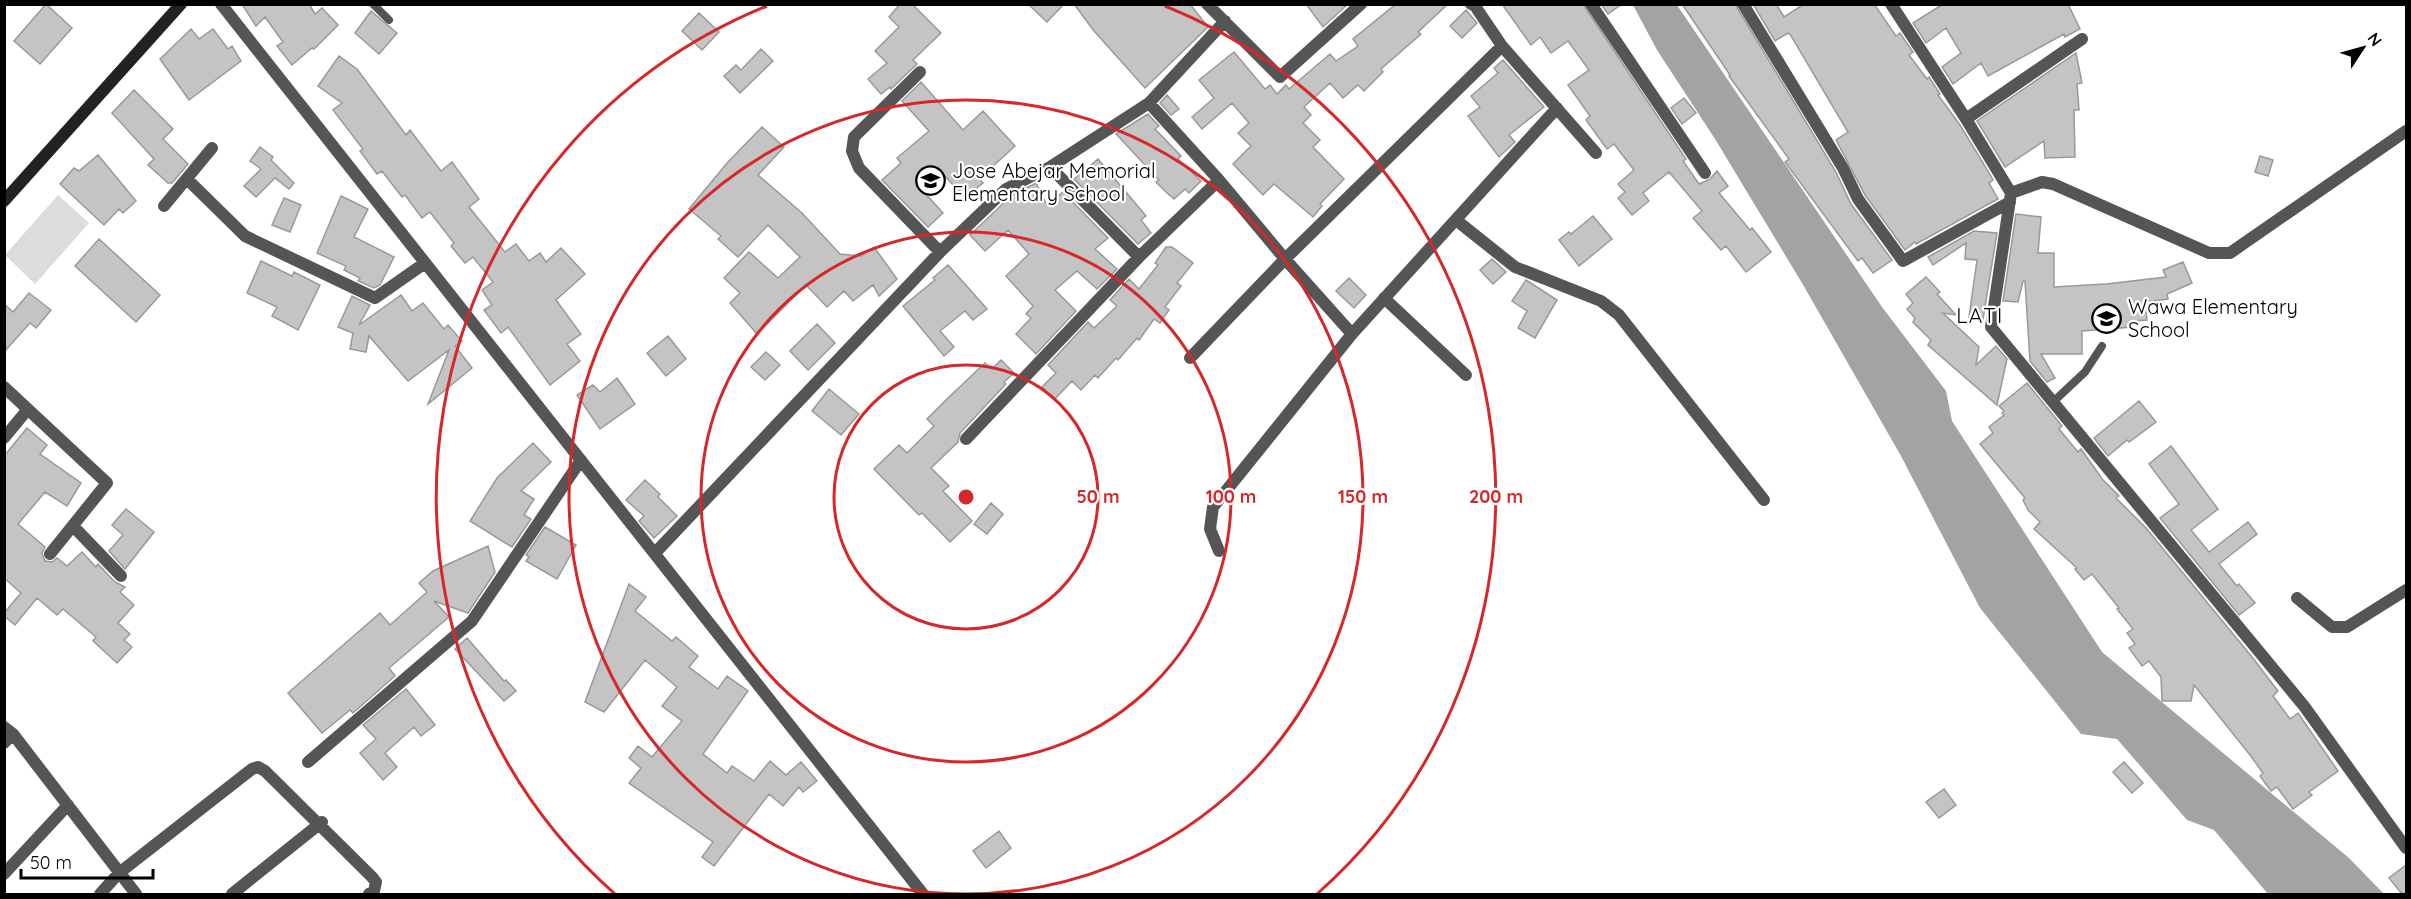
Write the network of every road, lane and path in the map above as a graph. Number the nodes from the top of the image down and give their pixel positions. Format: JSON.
{"nodes":[{"id":1,"x":181,"y":4,"type":"edge"},
{"id":2,"x":221,"y":4,"type":"edge"},
{"id":3,"x":373,"y":4,"type":"edge"},
{"id":4,"x":1361,"y":4,"type":"edge"},
{"id":5,"x":1471,"y":4,"type":"edge"},
{"id":6,"x":1591,"y":4,"type":"edge"},
{"id":7,"x":1743,"y":4,"type":"edge"},
{"id":8,"x":1892,"y":4,"type":"edge"},
{"id":9,"x":1214,"y":7,"type":"edge"},
{"id":10,"x":389,"y":20,"type":"dead end"},
{"id":11,"x":1225,"y":21,"type":"junction"},
{"id":12,"x":2082,"y":39,"type":"dead end"},
{"id":13,"x":1502,"y":46,"type":"junction"},
{"id":14,"x":920,"y":72,"type":"dead end"},
{"id":15,"x":1149,"y":103,"type":"junction"},
{"id":16,"x":1557,"y":108,"type":"junction"},
{"id":17,"x":1966,"y":119,"type":"junction"},
{"id":18,"x":2406,"y":131,"type":"edge"},
{"id":19,"x":212,"y":148,"type":"dead end"},
{"id":20,"x":1596,"y":153,"type":"dead end"},
{"id":21,"x":1050,"y":167,"type":"junction"},
{"id":22,"x":1705,"y":173,"type":"dead end"},
{"id":23,"x":187,"y":179,"type":"junction"},
{"id":24,"x":1219,"y":180,"type":"junction"},
{"id":25,"x":2010,"y":197,"type":"junction"},
{"id":26,"x":4,"y":201,"type":"edge"},
{"id":27,"x":164,"y":206,"type":"dead end"},
{"id":28,"x":1456,"y":220,"type":"junction"},
{"id":29,"x":940,"y":252,"type":"junction"},
{"id":30,"x":1139,"y":257,"type":"junction"},
{"id":31,"x":1286,"y":259,"type":"junction"},
{"id":32,"x":425,"y":263,"type":"junction"},
{"id":33,"x":1384,"y":298,"type":"junction"},
{"id":34,"x":1352,"y":334,"type":"junction"},
{"id":35,"x":2102,"y":346,"type":"dead end"},
{"id":36,"x":1190,"y":358,"type":"dead end"},
{"id":37,"x":1466,"y":375,"type":"dead end"},
{"id":38,"x":4,"y":387,"type":"edge"},
{"id":39,"x":2053,"y":402,"type":"junction"},
{"id":40,"x":28,"y":409,"type":"junction"},
{"id":41,"x":4,"y":438,"type":"edge"},
{"id":42,"x":966,"y":439,"type":"dead end"},
{"id":43,"x":581,"y":460,"type":"junction"},
{"id":44,"x":1764,"y":500,"type":"dead end"},
{"id":45,"x":73,"y":526,"type":"junction"},
{"id":46,"x":1219,"y":551,"type":"dead end"},
{"id":47,"x":50,"y":554,"type":"dead end"},
{"id":48,"x":655,"y":554,"type":"junction"},
{"id":49,"x":121,"y":576,"type":"dead end"},
{"id":50,"x":2406,"y":590,"type":"edge"},
{"id":51,"x":2297,"y":598,"type":"dead end"},
{"id":52,"x":7,"y":735,"type":"edge"},
{"id":53,"x":308,"y":762,"type":"dead end"},
{"id":54,"x":68,"y":806,"type":"junction"},
{"id":55,"x":321,"y":823,"type":"junction"},
{"id":56,"x":2406,"y":848,"type":"edge"},
{"id":57,"x":120,"y":873,"type":"junction"},
{"id":58,"x":4,"y":874,"type":"edge"},
{"id":59,"x":100,"y":894,"type":"edge"},
{"id":60,"x":136,"y":894,"type":"edge"},
{"id":61,"x":232,"y":894,"type":"edge"},
{"id":62,"x":369,"y":894,"type":"edge"},
{"id":63,"x":923,"y":894,"type":"edge"}],
"edges":[{"from":1,"to":26,"type":"main road"},
{"from":2,"to":32,"type":"street"},
{"from":3,"to":10,"type":"lane"},
{"from":4,"to":11,"type":"street"},
{"from":5,"to":13,"type":"street"},
{"from":6,"to":22,"type":"street"},
{"from":7,"to":25,"type":"street"},
{"from":8,"to":17,"type":"street"},
{"from":9,"to":11,"type":"street"},
{"from":11,"to":15,"type":"street"},
{"from":12,"to":17,"type":"street"},
{"from":13,"to":16,"type":"street"},
{"from":13,"to":31,"type":"street"},
{"from":14,"to":29,"type":"street"},
{"from":15,"to":21,"type":"street"},
{"from":15,"to":24,"type":"street"},
{"from":16,"to":20,"type":"street"},
{"from":16,"to":28,"type":"street"},
{"from":17,"to":25,"type":"street"},
{"from":18,"to":25,"type":"street"},
{"from":19,"to":23,"type":"street"},
{"from":21,"to":29,"type":"street"},
{"from":21,"to":30,"type":"street"},
{"from":23,"to":27,"type":"street"},
{"from":23,"to":32,"type":"street"},
{"from":24,"to":30,"type":"street"},
{"from":24,"to":31,"type":"street"},
{"from":25,"to":39,"type":"street"},
{"from":28,"to":33,"type":"street"},
{"from":28,"to":44,"type":"street"},
{"from":29,"to":48,"type":"street"},
{"from":30,"to":42,"type":"street"},
{"from":31,"to":34,"type":"street"},
{"from":31,"to":36,"type":"street"},
{"from":32,"to":43,"type":"street"},
{"from":33,"to":34,"type":"street"},
{"from":33,"to":37,"type":"street"},
{"from":34,"to":46,"type":"street"},
{"from":35,"to":39,"type":"lane"},
{"from":38,"to":40,"type":"street"},
{"from":39,"to":56,"type":"street"},
{"from":40,"to":41,"type":"street"},
{"from":40,"to":45,"type":"street"},
{"from":43,"to":48,"type":"street"},
{"from":43,"to":53,"type":"street"},
{"from":45,"to":47,"type":"street"},
{"from":45,"to":49,"type":"street"},
{"from":48,"to":63,"type":"street"},
{"from":50,"to":51,"type":"street"},
{"from":52,"to":54,"type":"street"},
{"from":54,"to":57,"type":"street"},
{"from":54,"to":58,"type":"street"},
{"from":55,"to":57,"type":"street"},
{"from":55,"to":61,"type":"street"},
{"from":55,"to":62,"type":"street"},
{"from":57,"to":59,"type":"street"},
{"from":57,"to":60,"type":"street"}]}
